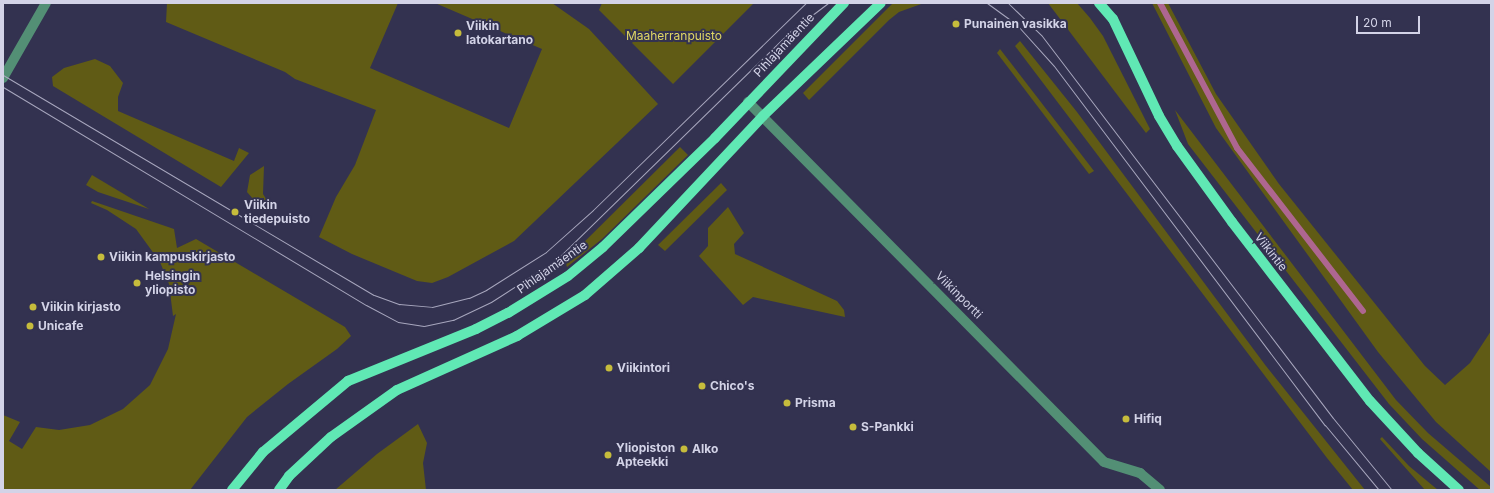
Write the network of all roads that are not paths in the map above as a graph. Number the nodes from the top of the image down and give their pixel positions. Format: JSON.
{"nodes":[{"id":1,"x":46,"y":3,"type":"edge"},
{"id":2,"x":844,"y":3,"type":"edge"},
{"id":3,"x":881,"y":3,"type":"edge"},
{"id":4,"x":1099,"y":3,"type":"edge"},
{"id":5,"x":3,"y":78,"type":"edge"},
{"id":6,"x":748,"y":102,"type":"junction"},
{"id":7,"x":763,"y":116,"type":"junction"},
{"id":8,"x":232,"y":490,"type":"edge"},
{"id":9,"x":279,"y":490,"type":"edge"},
{"id":10,"x":1160,"y":490,"type":"edge"},
{"id":11,"x":1459,"y":490,"type":"edge"}],
"edges":[{"from":1,"to":5,"type":"street"},
{"from":2,"to":6,"type":"main road","name":"Pihlajamäentie"},
{"from":3,"to":7,"type":"main road"},
{"from":4,"to":11,"type":"main road","name":"Viikintie"},
{"from":6,"to":7,"type":"street","name":"Viikinportti"},
{"from":6,"to":8,"type":"main road","name":"Pihlajamäentie"},
{"from":7,"to":9,"type":"main road"},
{"from":7,"to":10,"type":"street","name":"Viikinportti"}]}
